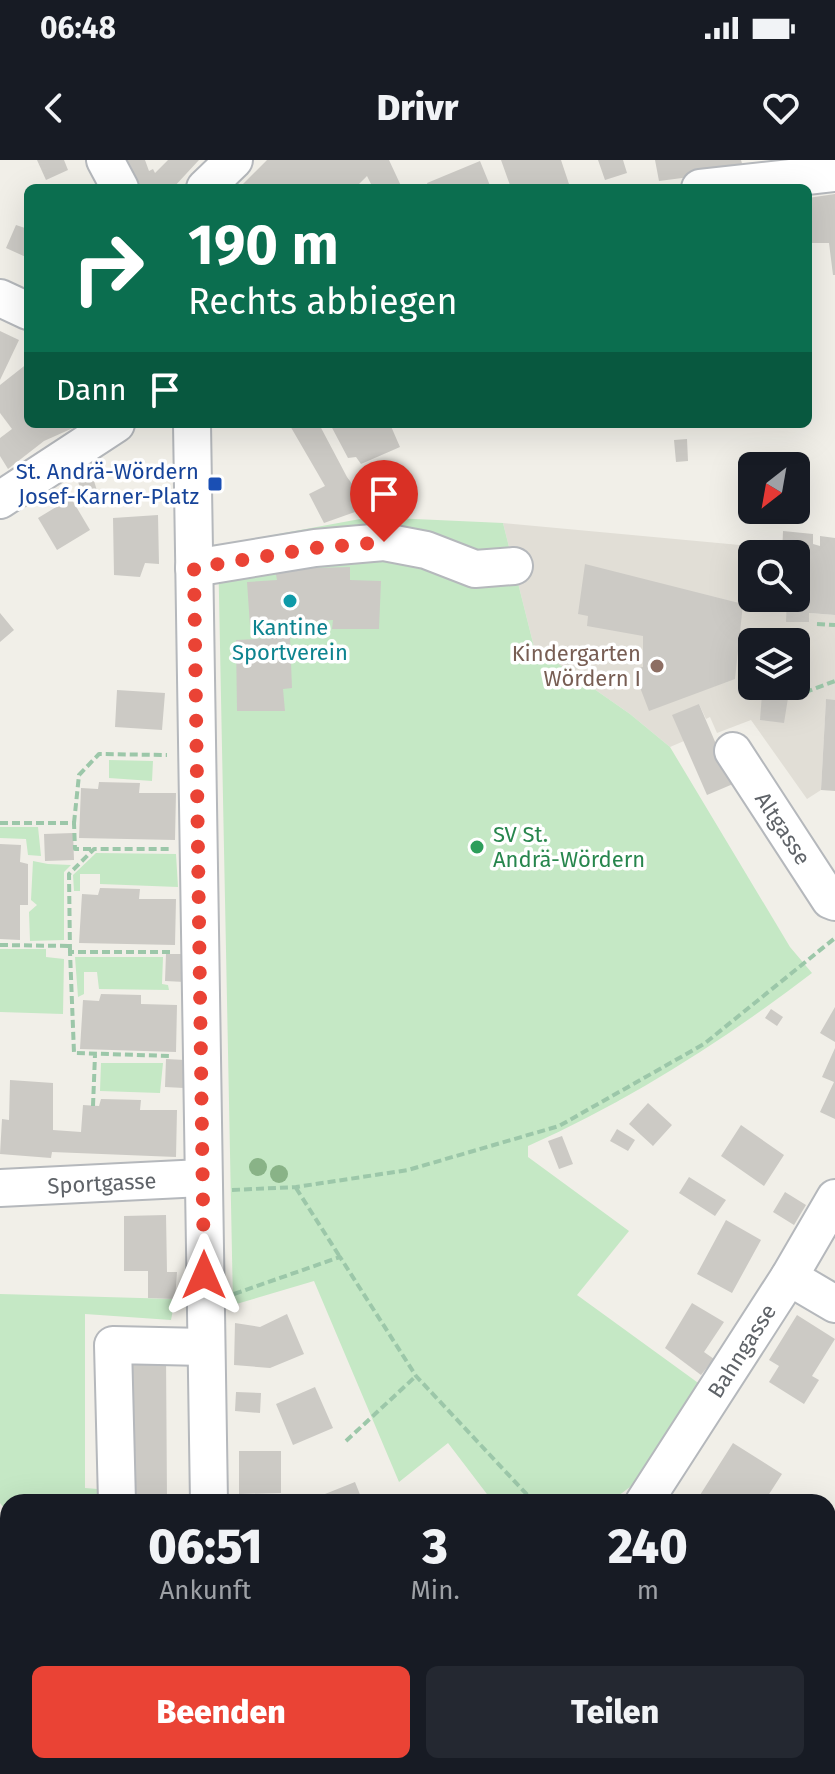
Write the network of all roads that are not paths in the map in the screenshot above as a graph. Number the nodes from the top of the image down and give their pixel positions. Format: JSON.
{"nodes":[{"id":1,"x":105,"y":160,"type":"edge"},
{"id":2,"x":234,"y":160,"type":"edge"},
{"id":3,"x":835,"y":173,"type":"edge"},
{"id":4,"x":118,"y":184,"type":"edge"},
{"id":5,"x":209,"y":184,"type":"edge"},
{"id":6,"x":736,"y":184,"type":"edge"},
{"id":7,"x":110,"y":428,"type":"edge"},
{"id":8,"x":192,"y":428,"type":"edge"},
{"id":9,"x":0,"y":500,"type":"edge"},
{"id":10,"x":514,"y":566,"type":"dead end"},
{"id":11,"x":194,"y":568,"type":"junction"},
{"id":12,"x":733,"y":751,"type":"dead end"},
{"id":13,"x":835,"y":902,"type":"edge"},
{"id":14,"x":203,"y":1184,"type":"junction"},
{"id":15,"x":0,"y":1188,"type":"edge"},
{"id":16,"x":835,"y":1198,"type":"edge"},
{"id":17,"x":789,"y":1277,"type":"junction"},
{"id":18,"x":835,"y":1304,"type":"edge"},
{"id":19,"x":205,"y":1347,"type":"junction"},
{"id":20,"x":117,"y":1494,"type":"edge"},
{"id":21,"x":209,"y":1494,"type":"edge"},
{"id":22,"x":651,"y":1494,"type":"edge"}],
"edges":[{"from":1,"to":4,"type":"street"},
{"from":2,"to":5,"type":"street"},
{"from":3,"to":6,"type":"street"},
{"from":7,"to":9,"type":"street"},
{"from":8,"to":11,"type":"street"},
{"from":10,"to":11,"type":"street"},
{"from":11,"to":14,"type":"street"},
{"from":12,"to":13,"type":"street","name":"Altgasse"},
{"from":14,"to":15,"type":"street","name":"Sportgasse"},
{"from":14,"to":19,"type":"street"},
{"from":16,"to":17,"type":"street","name":"Bahngasse"},
{"from":17,"to":18,"type":"street"},
{"from":17,"to":22,"type":"street","name":"Bahngasse"},
{"from":19,"to":20,"type":"street"},
{"from":19,"to":21,"type":"street"}]}
